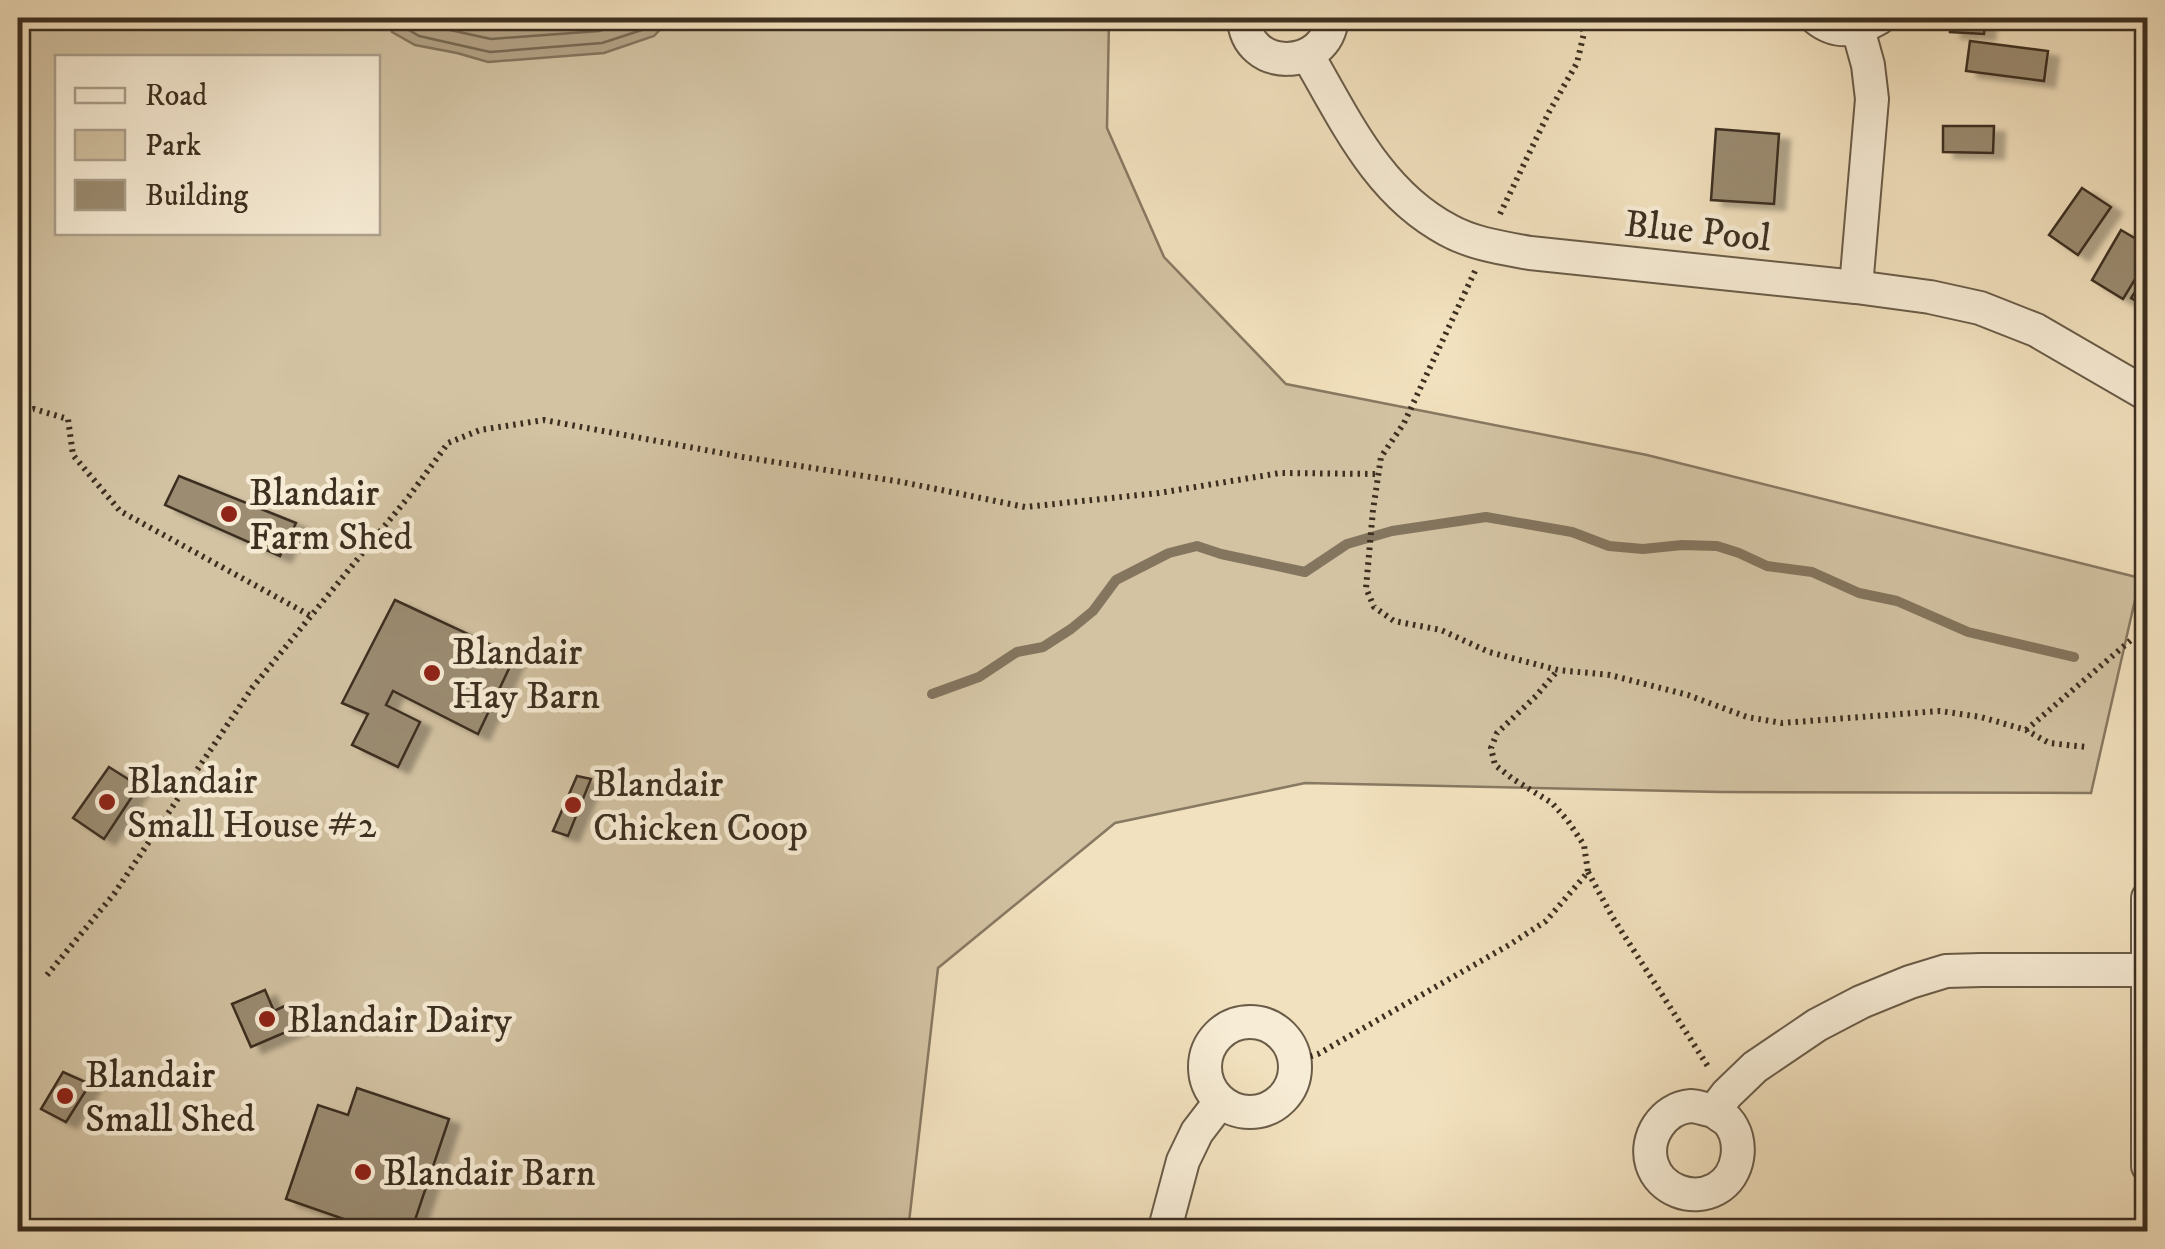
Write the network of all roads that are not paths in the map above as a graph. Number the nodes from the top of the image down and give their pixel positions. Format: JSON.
{"nodes":[{"id":1,"x":1244,"y":18,"type":"edge"},
{"id":2,"x":1332,"y":18,"type":"edge"},
{"id":3,"x":1816,"y":18,"type":"edge"},
{"id":4,"x":1868,"y":24,"type":"edge"},
{"id":5,"x":1308,"y":56,"type":"junction"},
{"id":6,"x":1856,"y":287,"type":"junction"},
{"id":7,"x":2148,"y":394,"type":"edge"},
{"id":8,"x":2148,"y":898,"type":"edge"},
{"id":9,"x":2147,"y":970,"type":"edge"},
{"id":10,"x":1220,"y":1102,"type":"junction"},
{"id":11,"x":1720,"y":1102,"type":"road end"},
{"id":12,"x":2148,"y":1166,"type":"edge"},
{"id":13,"x":1164,"y":1232,"type":"edge"}],
"edges":[{"from":1,"to":5,"type":"street"},
{"from":2,"to":5,"type":"street"},
{"from":3,"to":4,"type":"street"},
{"from":4,"to":6,"type":"street"},
{"from":5,"to":6,"type":"street","name":"Blue Pool"},
{"from":6,"to":7,"type":"street","name":"Blue Pool"},
{"from":8,"to":9,"type":"street"},
{"from":9,"to":11,"type":"street"},
{"from":9,"to":12,"type":"street"},
{"from":10,"to":10,"type":"street"},
{"from":10,"to":13,"type":"street"}]}
